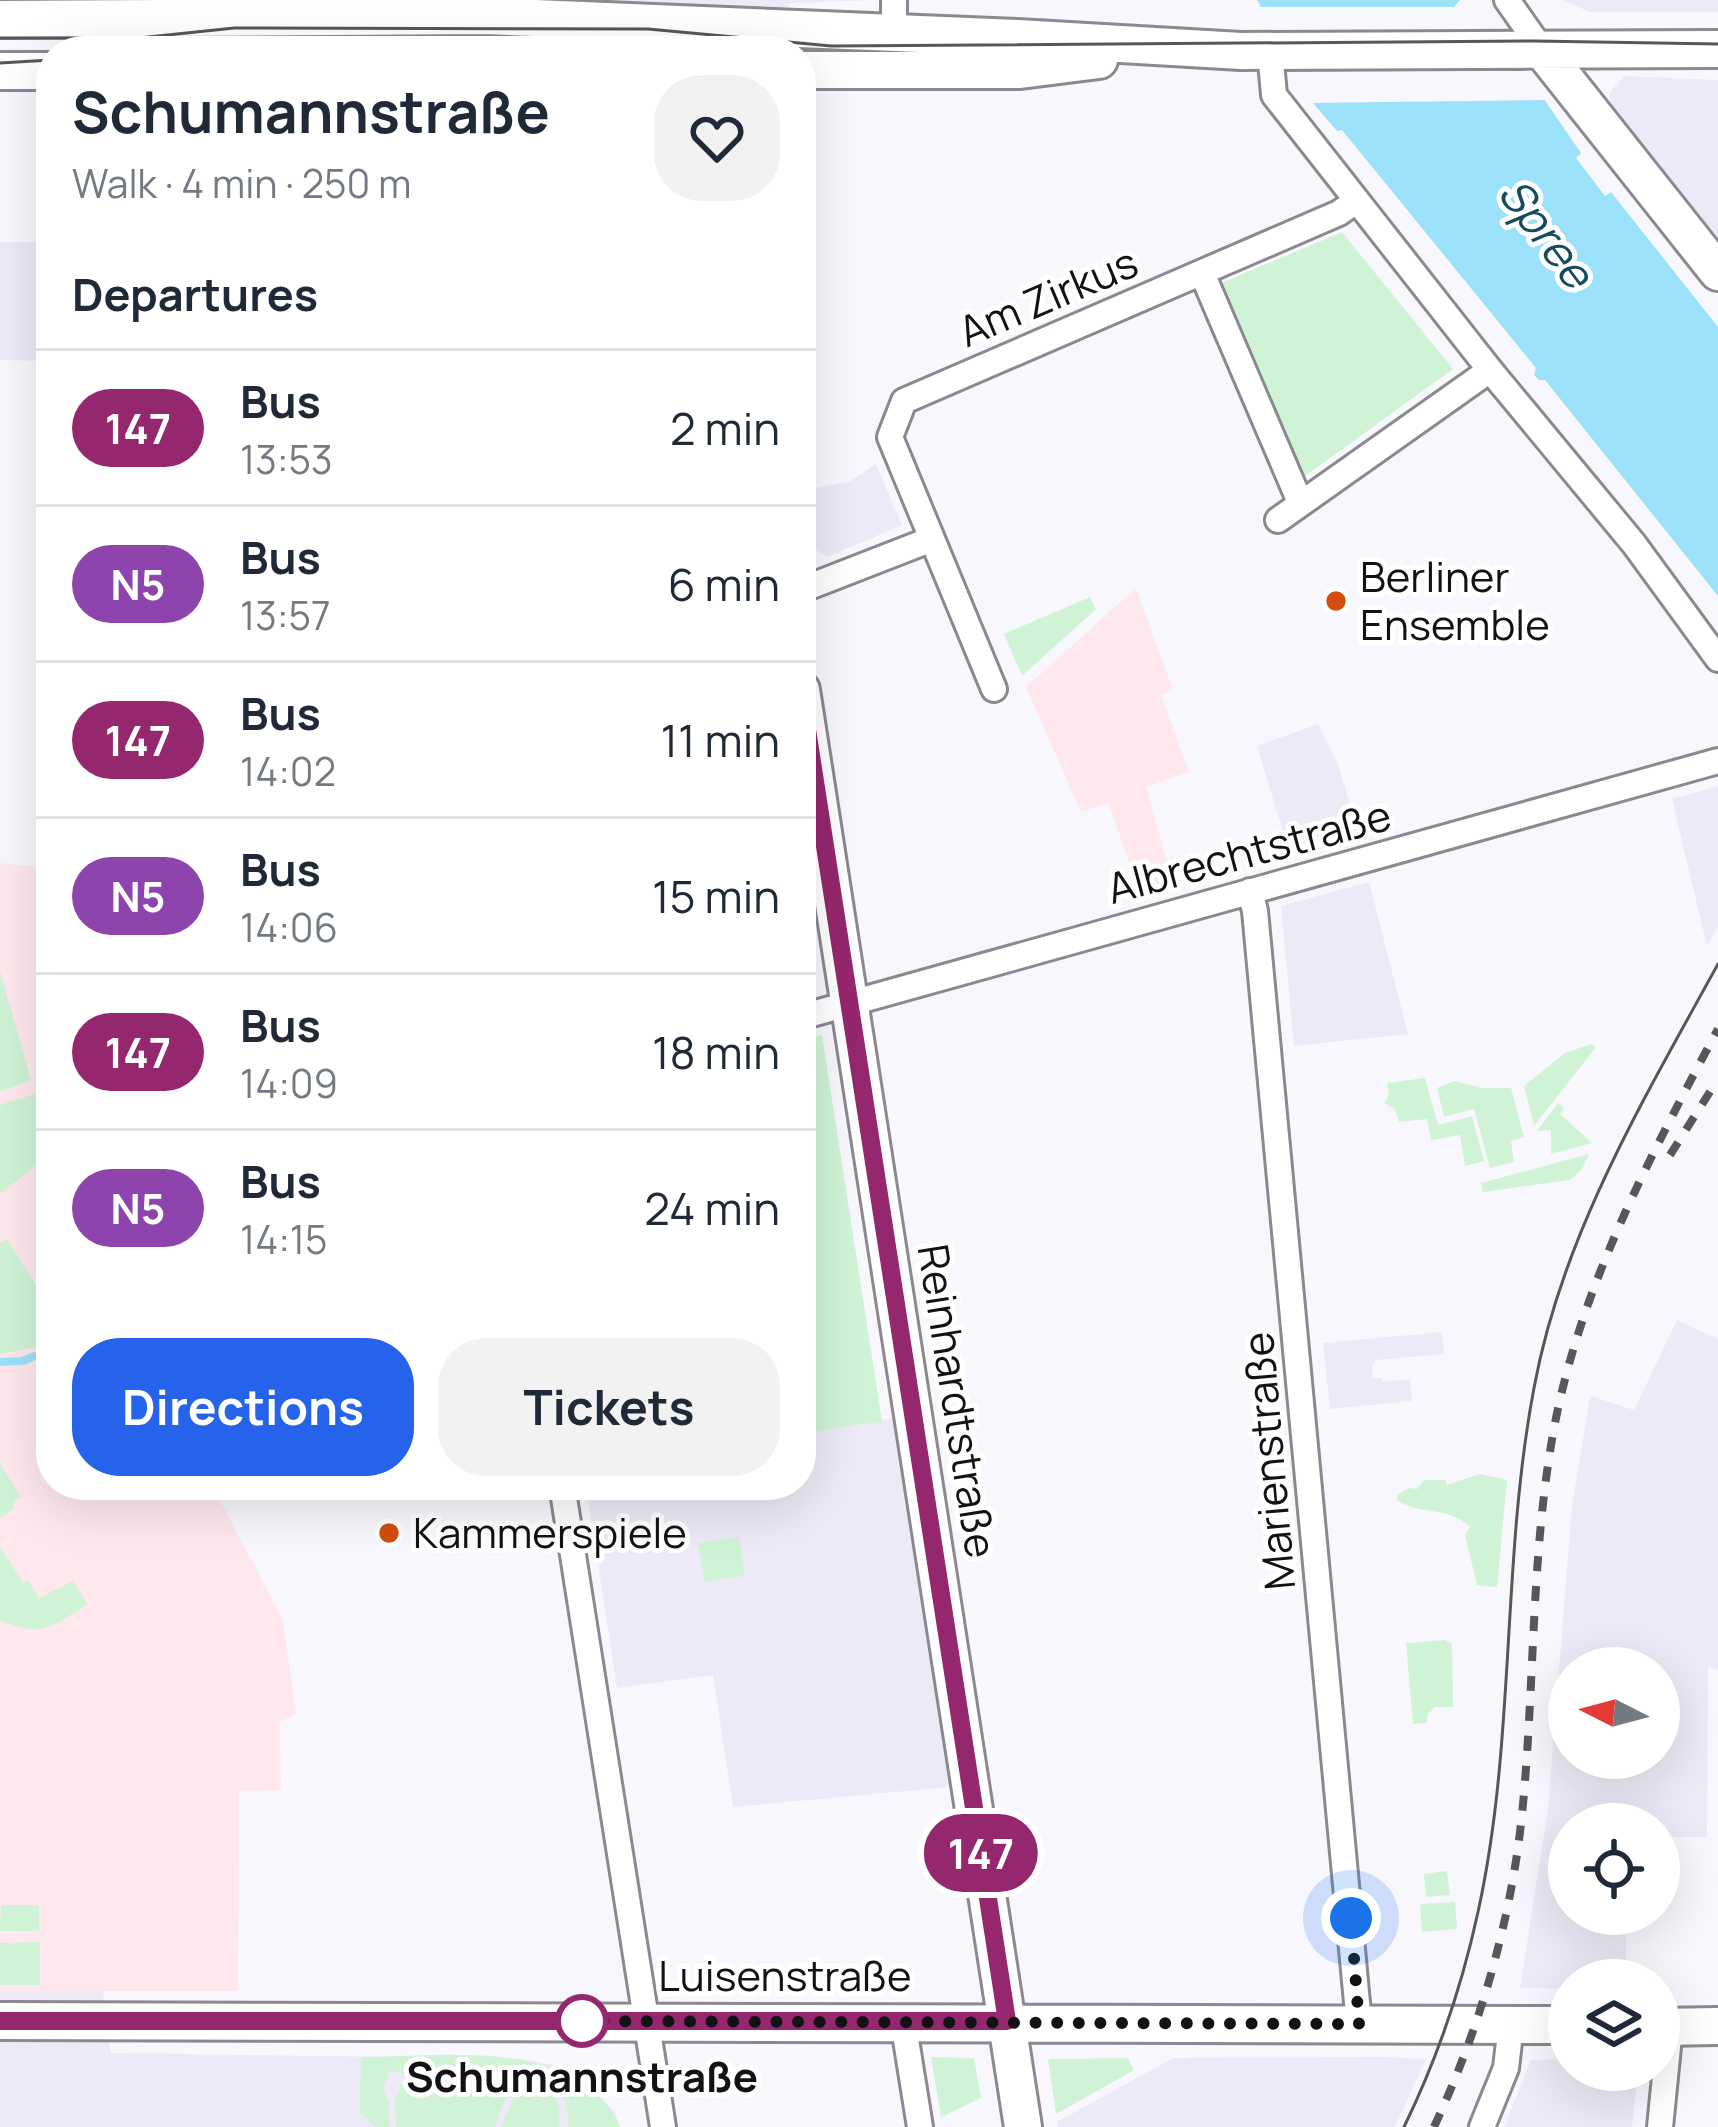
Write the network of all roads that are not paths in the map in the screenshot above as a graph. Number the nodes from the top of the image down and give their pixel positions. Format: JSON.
{"nodes":[{"id":1,"x":1507,"y":0,"type":"edge"},
{"id":2,"x":487,"y":8,"type":"edge"},
{"id":3,"x":894,"y":18,"type":"edge"},
{"id":4,"x":0,"y":19,"type":"edge"},
{"id":5,"x":684,"y":36,"type":"edge"},
{"id":6,"x":732,"y":36,"type":"edge"},
{"id":7,"x":1718,"y":49,"type":"edge"},
{"id":8,"x":1533,"y":50,"type":"junction"},
{"id":9,"x":1261,"y":51,"type":"junction"},
{"id":10,"x":816,"y":70,"type":"edge"},
{"id":11,"x":0,"y":71,"type":"edge"},
{"id":12,"x":36,"y":71,"type":"edge"},
{"id":13,"x":1356,"y":201,"type":"junction"},
{"id":14,"x":1718,"y":272,"type":"edge"},
{"id":15,"x":1191,"y":278,"type":"junction"},
{"id":16,"x":1490,"y":370,"type":"junction"},
{"id":17,"x":1300,"y":502,"type":"junction"},
{"id":18,"x":1278,"y":520,"type":"dead end"},
{"id":19,"x":932,"y":539,"type":"junction"},
{"id":20,"x":816,"y":584,"type":"edge"},
{"id":21,"x":1718,"y":659,"type":"edge"},
{"id":22,"x":994,"y":689,"type":"dead end"},
{"id":23,"x":1718,"y":761,"type":"edge"},
{"id":24,"x":816,"y":786,"type":"edge"},
{"id":25,"x":1250,"y":892,"type":"junction"},
{"id":26,"x":850,"y":1004,"type":"junction"},
{"id":27,"x":816,"y":1013,"type":"edge"},
{"id":28,"x":564,"y":1500,"type":"edge"},
{"id":29,"x":0,"y":2021,"type":"edge"},
{"id":30,"x":646,"y":2021,"type":"junction"},
{"id":31,"x":903,"y":2021,"type":"junction"},
{"id":32,"x":1007,"y":2021,"type":"junction"},
{"id":33,"x":1359,"y":2024,"type":"junction"},
{"id":34,"x":1511,"y":2025,"type":"junction"},
{"id":35,"x":1548,"y":2025,"type":"edge"},
{"id":36,"x":1718,"y":2026,"type":"edge"},
{"id":37,"x":1680,"y":2027,"type":"edge"},
{"id":38,"x":1662,"y":2091,"type":"edge"},
{"id":39,"x":1014,"y":2124,"type":"edge"},
{"id":40,"x":663,"y":2127,"type":"edge"},
{"id":41,"x":920,"y":2127,"type":"edge"},
{"id":42,"x":1482,"y":2127,"type":"edge"},
{"id":43,"x":1660,"y":2127,"type":"edge"}],
"edges":[{"from":1,"to":8,"type":"street"},
{"from":2,"to":4,"type":"street"},
{"from":2,"to":5,"type":"street"},
{"from":3,"to":6,"type":"street"},
{"from":3,"to":9,"type":"street"},
{"from":7,"to":8,"type":"street"},
{"from":8,"to":9,"type":"street"},
{"from":8,"to":14,"type":"street"},
{"from":9,"to":10,"type":"street"},
{"from":9,"to":13,"type":"street"},
{"from":11,"to":12,"type":"street"},
{"from":13,"to":15,"type":"street","name":"Am Zirkus"},
{"from":13,"to":16,"type":"street"},
{"from":15,"to":17,"type":"street"},
{"from":15,"to":19,"type":"street","name":"Am Zirkus"},
{"from":16,"to":17,"type":"street"},
{"from":16,"to":21,"type":"street"},
{"from":17,"to":18,"type":"street"},
{"from":19,"to":20,"type":"street"},
{"from":19,"to":22,"type":"street","name":"Am Zirkus"},
{"from":23,"to":25,"type":"street","name":"Albrechtstraße"},
{"from":24,"to":26,"type":"street","name":"Reinhardtstraße"},
{"from":25,"to":26,"type":"street","name":"Albrechtstraße"},
{"from":25,"to":33,"type":"street","name":"Marienstraße"},
{"from":26,"to":27,"type":"street","name":"Albrechtstraße"},
{"from":26,"to":32,"type":"street","name":"Reinhardtstraße"},
{"from":28,"to":30,"type":"street"},
{"from":29,"to":30,"type":"street","name":"Luisenstraße"},
{"from":30,"to":31,"type":"street","name":"Luisenstraße"},
{"from":30,"to":40,"type":"street"},
{"from":31,"to":32,"type":"street","name":"Luisenstraße"},
{"from":31,"to":41,"type":"street"},
{"from":32,"to":33,"type":"street","name":"Luisenstraße"},
{"from":32,"to":39,"type":"street","name":"Reinhardtstraße"},
{"from":33,"to":34,"type":"street","name":"Luisenstraße"},
{"from":34,"to":35,"type":"street","name":"Luisenstraße"},
{"from":34,"to":42,"type":"street"},
{"from":36,"to":37,"type":"street"},
{"from":38,"to":43,"type":"street"}]}
